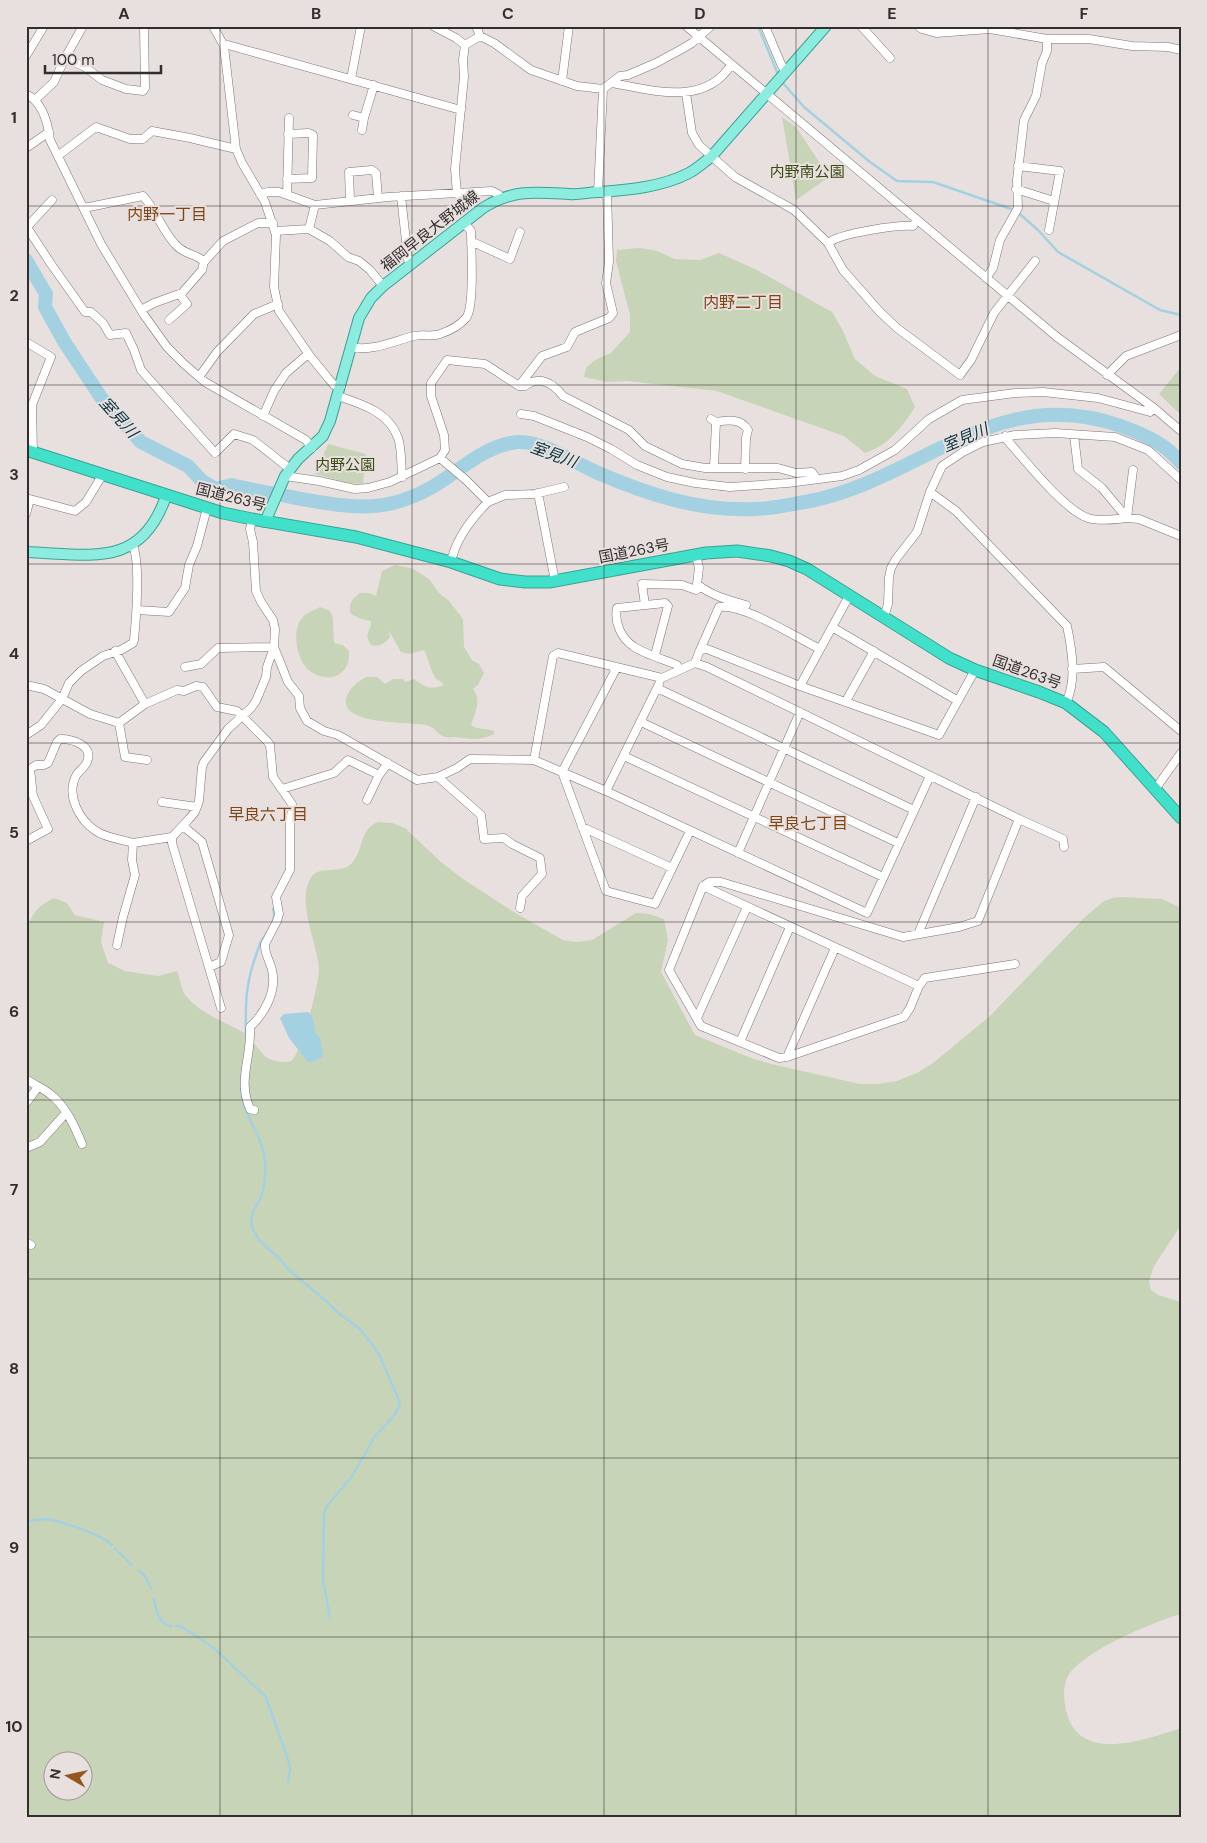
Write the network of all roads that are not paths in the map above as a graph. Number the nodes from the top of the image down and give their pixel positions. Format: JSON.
{"nodes":[{"id":1,"x":44,"y":26,"type":"edge"},
{"id":2,"x":72,"y":26,"type":"edge"},
{"id":3,"x":144,"y":26,"type":"edge"},
{"id":4,"x":214,"y":26,"type":"edge"},
{"id":5,"x":361,"y":26,"type":"edge"},
{"id":6,"x":433,"y":26,"type":"edge"},
{"id":7,"x":476,"y":26,"type":"edge"},
{"id":8,"x":568,"y":26,"type":"edge"},
{"id":9,"x":686,"y":26,"type":"edge"},
{"id":10,"x":711,"y":26,"type":"edge"},
{"id":11,"x":765,"y":26,"type":"edge"},
{"id":12,"x":826,"y":26,"type":"edge"},
{"id":13,"x":861,"y":26,"type":"edge"},
{"id":14,"x":918,"y":26,"type":"edge"},
{"id":15,"x":82,"y":29,"type":"edge"},
{"id":16,"x":480,"y":36,"type":"junction"},
{"id":17,"x":699,"y":37,"type":"junction"},
{"id":18,"x":1047,"y":39,"type":"junction"},
{"id":19,"x":465,"y":45,"type":"junction"},
{"id":20,"x":224,"y":46,"type":"junction"},
{"id":21,"x":1181,"y":50,"type":"edge"},
{"id":22,"x":26,"y":56,"type":"edge"},
{"id":23,"x":65,"y":58,"type":"junction"},
{"id":24,"x":890,"y":58,"type":"dead end"},
{"id":25,"x":731,"y":65,"type":"junction"},
{"id":26,"x":786,"y":73,"type":"junction"},
{"id":27,"x":351,"y":79,"type":"junction"},
{"id":28,"x":562,"y":81,"type":"junction"},
{"id":29,"x":612,"y":83,"type":"junction"},
{"id":30,"x":374,"y":85,"type":"junction"},
{"id":31,"x":602,"y":89,"type":"junction"},
{"id":32,"x":686,"y":93,"type":"junction"},
{"id":33,"x":26,"y":94,"type":"edge"},
{"id":34,"x":768,"y":95,"type":"junction"},
{"id":35,"x":34,"y":100,"type":"junction"},
{"id":36,"x":461,"y":110,"type":"junction"},
{"id":37,"x":353,"y":115,"type":"dead end"},
{"id":38,"x":288,"y":118,"type":"dead end"},
{"id":39,"x":364,"y":118,"type":"junction"},
{"id":40,"x":362,"y":130,"type":"dead end"},
{"id":41,"x":49,"y":132,"type":"junction"},
{"id":42,"x":288,"y":134,"type":"junction"},
{"id":43,"x":26,"y":148,"type":"edge"},
{"id":44,"x":236,"y":148,"type":"junction"},
{"id":45,"x":59,"y":155,"type":"junction"},
{"id":46,"x":711,"y":157,"type":"junction"},
{"id":47,"x":1018,"y":166,"type":"junction"},
{"id":48,"x":287,"y":179,"type":"junction"},
{"id":49,"x":1016,"y":189,"type":"junction"},
{"id":50,"x":602,"y":191,"type":"junction"},
{"id":51,"x":260,"y":194,"type":"junction"},
{"id":52,"x":457,"y":194,"type":"junction"},
{"id":53,"x":286,"y":195,"type":"junction"},
{"id":54,"x":401,"y":196,"type":"junction"},
{"id":55,"x":378,"y":198,"type":"junction"},
{"id":56,"x":501,"y":198,"type":"junction"},
{"id":57,"x":52,"y":200,"type":"dead end"},
{"id":58,"x":350,"y":200,"type":"junction"},
{"id":59,"x":1054,"y":201,"type":"junction"},
{"id":60,"x":315,"y":205,"type":"junction"},
{"id":61,"x":84,"y":208,"type":"junction"},
{"id":62,"x":917,"y":220,"type":"junction"},
{"id":63,"x":464,"y":223,"type":"junction"},
{"id":64,"x":27,"y":227,"type":"edge"},
{"id":65,"x":274,"y":227,"type":"junction"},
{"id":66,"x":309,"y":229,"type":"junction"},
{"id":67,"x":1049,"y":230,"type":"dead end"},
{"id":68,"x":520,"y":232,"type":"dead end"},
{"id":69,"x":471,"y":243,"type":"junction"},
{"id":70,"x":828,"y":243,"type":"junction"},
{"id":71,"x":1035,"y":261,"type":"dead end"},
{"id":72,"x":204,"y":262,"type":"junction"},
{"id":73,"x":410,"y":265,"type":"junction"},
{"id":74,"x":986,"y":278,"type":"junction"},
{"id":75,"x":383,"y":286,"type":"junction"},
{"id":76,"x":180,"y":295,"type":"junction"},
{"id":77,"x":1006,"y":296,"type":"junction"},
{"id":78,"x":278,"y":304,"type":"junction"},
{"id":79,"x":141,"y":310,"type":"junction"},
{"id":80,"x":169,"y":320,"type":"dead end"},
{"id":81,"x":1181,"y":335,"type":"edge"},
{"id":82,"x":26,"y":342,"type":"edge"},
{"id":83,"x":351,"y":347,"type":"junction"},
{"id":84,"x":308,"y":354,"type":"junction"},
{"id":85,"x":1107,"y":375,"type":"junction"},
{"id":86,"x":198,"y":377,"type":"junction"},
{"id":87,"x":519,"y":386,"type":"junction"},
{"id":88,"x":340,"y":391,"type":"junction"},
{"id":89,"x":1154,"y":408,"type":"junction"},
{"id":90,"x":521,"y":414,"type":"dead end"},
{"id":91,"x":263,"y":416,"type":"junction"},
{"id":92,"x":1181,"y":431,"type":"edge"},
{"id":93,"x":1074,"y":435,"type":"junction"},
{"id":94,"x":1005,"y":436,"type":"junction"},
{"id":95,"x":312,"y":448,"type":"junction"},
{"id":96,"x":30,"y":451,"type":"edge"},
{"id":97,"x":440,"y":458,"type":"junction"},
{"id":98,"x":714,"y":468,"type":"junction"},
{"id":99,"x":745,"y":469,"type":"junction"},
{"id":100,"x":1133,"y":470,"type":"dead end"},
{"id":101,"x":288,"y":472,"type":"junction"},
{"id":102,"x":103,"y":474,"type":"junction"},
{"id":103,"x":402,"y":477,"type":"junction"},
{"id":104,"x":817,"y":479,"type":"junction"},
{"id":105,"x":1181,"y":480,"type":"edge"},
{"id":106,"x":564,"y":487,"type":"dead end"},
{"id":107,"x":930,"y":492,"type":"junction"},
{"id":108,"x":538,"y":493,"type":"junction"},
{"id":109,"x":166,"y":496,"type":"junction"},
{"id":110,"x":28,"y":498,"type":"edge"},
{"id":111,"x":488,"y":502,"type":"junction"},
{"id":112,"x":207,"y":508,"type":"junction"},
{"id":113,"x":26,"y":514,"type":"edge"},
{"id":114,"x":1127,"y":518,"type":"junction"},
{"id":115,"x":252,"y":519,"type":"junction"},
{"id":116,"x":265,"y":522,"type":"junction"},
{"id":117,"x":1181,"y":536,"type":"edge"},
{"id":118,"x":132,"y":544,"type":"junction"},
{"id":119,"x":26,"y":552,"type":"edge"},
{"id":120,"x":696,"y":555,"type":"junction"},
{"id":121,"x":451,"y":562,"type":"junction"},
{"id":122,"x":555,"y":581,"type":"junction"},
{"id":123,"x":701,"y":586,"type":"junction"},
{"id":124,"x":849,"y":596,"type":"junction"},
{"id":125,"x":645,"y":605,"type":"junction"},
{"id":126,"x":746,"y":605,"type":"dead end"},
{"id":127,"x":137,"y":610,"type":"junction"},
{"id":128,"x":884,"y":618,"type":"junction"},
{"id":129,"x":832,"y":627,"type":"junction"},
{"id":130,"x":274,"y":647,"type":"junction"},
{"id":131,"x":700,"y":650,"type":"junction"},
{"id":132,"x":820,"y":650,"type":"junction"},
{"id":133,"x":874,"y":651,"type":"junction"},
{"id":134,"x":116,"y":652,"type":"junction"},
{"id":135,"x":655,"y":655,"type":"junction"},
{"id":136,"x":695,"y":663,"type":"junction"},
{"id":137,"x":185,"y":667,"type":"dead end"},
{"id":138,"x":617,"y":667,"type":"junction"},
{"id":139,"x":1072,"y":669,"type":"junction"},
{"id":140,"x":679,"y":670,"type":"junction"},
{"id":141,"x":975,"y":670,"type":"junction"},
{"id":142,"x":662,"y":678,"type":"junction"},
{"id":143,"x":26,"y":686,"type":"edge"},
{"id":144,"x":800,"y":686,"type":"junction"},
{"id":145,"x":658,"y":688,"type":"junction"},
{"id":146,"x":62,"y":699,"type":"junction"},
{"id":147,"x":846,"y":701,"type":"junction"},
{"id":148,"x":958,"y":701,"type":"junction"},
{"id":149,"x":1066,"y":703,"type":"junction"},
{"id":150,"x":144,"y":704,"type":"junction"},
{"id":151,"x":800,"y":712,"type":"junction"},
{"id":152,"x":242,"y":716,"type":"junction"},
{"id":153,"x":119,"y":722,"type":"junction"},
{"id":154,"x":641,"y":722,"type":"junction"},
{"id":155,"x":1181,"y":731,"type":"edge"},
{"id":156,"x":26,"y":735,"type":"edge"},
{"id":157,"x":785,"y":748,"type":"junction"},
{"id":158,"x":1181,"y":753,"type":"edge"},
{"id":159,"x":624,"y":756,"type":"junction"},
{"id":160,"x":147,"y":760,"type":"dead end"},
{"id":161,"x":534,"y":760,"type":"junction"},
{"id":162,"x":388,"y":763,"type":"junction"},
{"id":163,"x":28,"y":771,"type":"edge"},
{"id":164,"x":562,"y":772,"type":"junction"},
{"id":165,"x":380,"y":775,"type":"junction"},
{"id":166,"x":930,"y":776,"type":"junction"},
{"id":167,"x":438,"y":777,"type":"junction"},
{"id":168,"x":770,"y":782,"type":"junction"},
{"id":169,"x":1156,"y":788,"type":"junction"},
{"id":170,"x":282,"y":789,"type":"junction"},
{"id":171,"x":606,"y":791,"type":"junction"},
{"id":172,"x":976,"y":798,"type":"junction"},
{"id":173,"x":367,"y":800,"type":"dead end"},
{"id":174,"x":162,"y":802,"type":"dead end"},
{"id":175,"x":197,"y":807,"type":"junction"},
{"id":176,"x":914,"y":810,"type":"junction"},
{"id":177,"x":754,"y":816,"type":"junction"},
{"id":178,"x":1019,"y":818,"type":"junction"},
{"id":179,"x":1181,"y":818,"type":"edge"},
{"id":180,"x":182,"y":826,"type":"junction"},
{"id":181,"x":582,"y":827,"type":"junction"},
{"id":182,"x":690,"y":831,"type":"junction"},
{"id":183,"x":172,"y":837,"type":"junction"},
{"id":184,"x":26,"y":841,"type":"edge"},
{"id":185,"x":898,"y":842,"type":"junction"},
{"id":186,"x":133,"y":843,"type":"junction"},
{"id":187,"x":1064,"y":847,"type":"dead end"},
{"id":188,"x":738,"y":853,"type":"junction"},
{"id":189,"x":672,"y":868,"type":"junction"},
{"id":190,"x":883,"y":877,"type":"junction"},
{"id":191,"x":703,"y":886,"type":"junction"},
{"id":192,"x":748,"y":907,"type":"junction"},
{"id":193,"x":520,"y":908,"type":"dead end"},
{"id":194,"x":867,"y":913,"type":"junction"},
{"id":195,"x":863,"y":924,"type":"junction"},
{"id":196,"x":790,"y":928,"type":"junction"},
{"id":197,"x":918,"y":934,"type":"junction"},
{"id":198,"x":117,"y":946,"type":"dead end"},
{"id":199,"x":834,"y":948,"type":"junction"},
{"id":200,"x":1015,"y":964,"type":"dead end"},
{"id":201,"x":209,"y":967,"type":"junction"},
{"id":202,"x":919,"y":986,"type":"junction"},
{"id":203,"x":221,"y":1008,"type":"dead end"},
{"id":204,"x":697,"y":1018,"type":"junction"},
{"id":205,"x":740,"y":1042,"type":"junction"},
{"id":206,"x":787,"y":1057,"type":"junction"},
{"id":207,"x":26,"y":1079,"type":"edge"},
{"id":208,"x":38,"y":1087,"type":"junction"},
{"id":209,"x":26,"y":1103,"type":"edge"},
{"id":210,"x":254,"y":1110,"type":"dead end"},
{"id":211,"x":66,"y":1113,"type":"junction"},
{"id":212,"x":82,"y":1144,"type":"dead end"},
{"id":213,"x":26,"y":1148,"type":"edge"}],
"edges":[{"from":1,"to":22,"type":"street"},
{"from":2,"to":15,"type":"street"},
{"from":3,"to":23,"type":"street"},
{"from":4,"to":20,"type":"street"},
{"from":5,"to":27,"type":"street"},
{"from":6,"to":19,"type":"street"},
{"from":7,"to":16,"type":"street"},
{"from":8,"to":28,"type":"street"},
{"from":9,"to":17,"type":"street"},
{"from":10,"to":17,"type":"street"},
{"from":11,"to":26,"type":"street"},
{"from":12,"to":26,"type":"main road"},
{"from":13,"to":24,"type":"street"},
{"from":14,"to":18,"type":"street"},
{"from":15,"to":23,"type":"street"},
{"from":16,"to":19,"type":"street"},
{"from":16,"to":28,"type":"street"},
{"from":17,"to":25,"type":"street"},
{"from":17,"to":29,"type":"street"},
{"from":18,"to":21,"type":"street"},
{"from":18,"to":47,"type":"street"},
{"from":19,"to":36,"type":"street"},
{"from":20,"to":27,"type":"street"},
{"from":20,"to":44,"type":"street"},
{"from":23,"to":35,"type":"street"},
{"from":25,"to":32,"type":"street"},
{"from":25,"to":34,"type":"street"},
{"from":26,"to":34,"type":"main road","name":"福岡早良大野城線"},
{"from":27,"to":30,"type":"street"},
{"from":28,"to":31,"type":"street"},
{"from":29,"to":31,"type":"street"},
{"from":29,"to":32,"type":"street"},
{"from":30,"to":36,"type":"street"},
{"from":30,"to":39,"type":"street"},
{"from":31,"to":50,"type":"street"},
{"from":32,"to":46,"type":"street"},
{"from":33,"to":35,"type":"street"},
{"from":34,"to":46,"type":"main road","name":"福岡早良大野城線"},
{"from":34,"to":62,"type":"street"},
{"from":35,"to":41,"type":"street"},
{"from":36,"to":52,"type":"street"},
{"from":37,"to":39,"type":"street"},
{"from":38,"to":42,"type":"street"},
{"from":39,"to":40,"type":"street"},
{"from":41,"to":43,"type":"street"},
{"from":41,"to":45,"type":"street"},
{"from":42,"to":48,"type":"street"},
{"from":42,"to":48,"type":"street"},
{"from":44,"to":45,"type":"street"},
{"from":44,"to":51,"type":"street"},
{"from":45,"to":61,"type":"street"},
{"from":46,"to":50,"type":"main road","name":"福岡早良大野城線"},
{"from":46,"to":70,"type":"street"},
{"from":47,"to":49,"type":"street"},
{"from":47,"to":59,"type":"street"},
{"from":48,"to":53,"type":"street"},
{"from":49,"to":59,"type":"street"},
{"from":49,"to":74,"type":"street"},
{"from":50,"to":56,"type":"main road","name":"福岡早良大野城線"},
{"from":50,"to":87,"type":"street"},
{"from":51,"to":53,"type":"street"},
{"from":51,"to":65,"type":"street"},
{"from":52,"to":54,"type":"street"},
{"from":52,"to":56,"type":"street"},
{"from":53,"to":60,"type":"street"},
{"from":54,"to":55,"type":"street"},
{"from":54,"to":73,"type":"street"},
{"from":55,"to":58,"type":"street"},
{"from":55,"to":58,"type":"street"},
{"from":56,"to":63,"type":"main road","name":"福岡早良大野城線"},
{"from":57,"to":64,"type":"street"},
{"from":58,"to":60,"type":"street"},
{"from":59,"to":67,"type":"street"},
{"from":60,"to":66,"type":"street"},
{"from":61,"to":72,"type":"street"},
{"from":61,"to":79,"type":"street"},
{"from":62,"to":70,"type":"street"},
{"from":62,"to":74,"type":"street"},
{"from":63,"to":69,"type":"street"},
{"from":63,"to":73,"type":"main road","name":"福岡早良大野城線"},
{"from":64,"to":101,"type":"street"},
{"from":65,"to":66,"type":"street"},
{"from":65,"to":72,"type":"street"},
{"from":65,"to":78,"type":"street"},
{"from":66,"to":75,"type":"street"},
{"from":68,"to":69,"type":"street"},
{"from":69,"to":83,"type":"street"},
{"from":70,"to":77,"type":"street"},
{"from":71,"to":77,"type":"street"},
{"from":72,"to":76,"type":"street"},
{"from":73,"to":75,"type":"main road","name":"福岡早良大野城線"},
{"from":74,"to":77,"type":"street"},
{"from":75,"to":83,"type":"main road","name":"福岡早良大野城線"},
{"from":76,"to":79,"type":"street"},
{"from":76,"to":80,"type":"street"},
{"from":77,"to":85,"type":"street"},
{"from":78,"to":84,"type":"street"},
{"from":78,"to":86,"type":"street"},
{"from":79,"to":86,"type":"street"},
{"from":81,"to":85,"type":"street"},
{"from":82,"to":96,"type":"street"},
{"from":83,"to":88,"type":"main road","name":"福岡早良大野城線"},
{"from":84,"to":88,"type":"street"},
{"from":84,"to":91,"type":"street"},
{"from":85,"to":89,"type":"street"},
{"from":86,"to":91,"type":"street"},
{"from":87,"to":97,"type":"street"},
{"from":87,"to":98,"type":"street"},
{"from":88,"to":95,"type":"main road","name":"福岡早良大野城線"},
{"from":88,"to":103,"type":"street"},
{"from":89,"to":92,"type":"street"},
{"from":89,"to":104,"type":"street"},
{"from":90,"to":104,"type":"street"},
{"from":91,"to":95,"type":"street"},
{"from":93,"to":94,"type":"street"},
{"from":93,"to":105,"type":"street"},
{"from":93,"to":114,"type":"street"},
{"from":94,"to":107,"type":"street"},
{"from":94,"to":114,"type":"street"},
{"from":95,"to":101,"type":"main road","name":"福岡早良大野城線"},
{"from":96,"to":102,"type":"highway","name":"国道263号"},
{"from":97,"to":103,"type":"street"},
{"from":97,"to":111,"type":"street"},
{"from":98,"to":99,"type":"street"},
{"from":98,"to":99,"type":"street"},
{"from":99,"to":104,"type":"street"},
{"from":100,"to":114,"type":"street"},
{"from":101,"to":103,"type":"street"},
{"from":101,"to":116,"type":"main road"},
{"from":102,"to":109,"type":"highway","name":"国道263号"},
{"from":102,"to":110,"type":"street"},
{"from":106,"to":108,"type":"street"},
{"from":107,"to":128,"type":"street"},
{"from":107,"to":139,"type":"street"},
{"from":108,"to":111,"type":"street"},
{"from":108,"to":122,"type":"street"},
{"from":109,"to":112,"type":"highway","name":"国道263号"},
{"from":109,"to":118,"type":"main road"},
{"from":110,"to":113,"type":"street"},
{"from":111,"to":121,"type":"street"},
{"from":112,"to":115,"type":"highway","name":"国道263号"},
{"from":112,"to":127,"type":"street"},
{"from":114,"to":117,"type":"street"},
{"from":115,"to":116,"type":"highway","name":"国道263号"},
{"from":115,"to":130,"type":"street"},
{"from":116,"to":121,"type":"highway","name":"国道263号"},
{"from":118,"to":119,"type":"main road"},
{"from":118,"to":127,"type":"street"},
{"from":120,"to":122,"type":"highway","name":"国道263号"},
{"from":120,"to":123,"type":"street"},
{"from":120,"to":124,"type":"highway","name":"国道263号"},
{"from":121,"to":122,"type":"highway","name":"国道263号"},
{"from":123,"to":125,"type":"street"},
{"from":123,"to":126,"type":"street"},
{"from":124,"to":128,"type":"highway","name":"国道263号"},
{"from":124,"to":129,"type":"street"},
{"from":125,"to":135,"type":"street"},
{"from":125,"to":135,"type":"street"},
{"from":127,"to":134,"type":"street"},
{"from":128,"to":141,"type":"highway","name":"国道263号"},
{"from":129,"to":132,"type":"street"},
{"from":129,"to":133,"type":"street"},
{"from":130,"to":137,"type":"street"},
{"from":130,"to":152,"type":"street"},
{"from":130,"to":162,"type":"street"},
{"from":131,"to":132,"type":"street"},
{"from":131,"to":136,"type":"street"},
{"from":131,"to":144,"type":"street"},
{"from":132,"to":144,"type":"street"},
{"from":133,"to":147,"type":"street"},
{"from":133,"to":148,"type":"street"},
{"from":134,"to":146,"type":"street"},
{"from":134,"to":150,"type":"street"},
{"from":135,"to":140,"type":"street"},
{"from":136,"to":140,"type":"street"},
{"from":136,"to":151,"type":"street"},
{"from":138,"to":142,"type":"street"},
{"from":138,"to":161,"type":"street"},
{"from":138,"to":164,"type":"street"},
{"from":139,"to":149,"type":"street"},
{"from":139,"to":155,"type":"street"},
{"from":140,"to":142,"type":"street"},
{"from":141,"to":148,"type":"street"},
{"from":141,"to":149,"type":"highway","name":"国道263号"},
{"from":142,"to":145,"type":"street"},
{"from":143,"to":146,"type":"street"},
{"from":144,"to":147,"type":"street"},
{"from":145,"to":154,"type":"street"},
{"from":145,"to":157,"type":"street"},
{"from":146,"to":153,"type":"street"},
{"from":146,"to":156,"type":"street"},
{"from":147,"to":148,"type":"street"},
{"from":149,"to":169,"type":"highway","name":"国道263号"},
{"from":150,"to":152,"type":"street"},
{"from":150,"to":153,"type":"street"},
{"from":151,"to":157,"type":"street"},
{"from":151,"to":166,"type":"street"},
{"from":152,"to":170,"type":"street"},
{"from":152,"to":175,"type":"street"},
{"from":153,"to":160,"type":"street"},
{"from":154,"to":159,"type":"street"},
{"from":154,"to":168,"type":"street"},
{"from":157,"to":168,"type":"street"},
{"from":157,"to":176,"type":"street"},
{"from":158,"to":169,"type":"street"},
{"from":159,"to":171,"type":"street"},
{"from":159,"to":177,"type":"street"},
{"from":161,"to":164,"type":"street"},
{"from":161,"to":167,"type":"street"},
{"from":162,"to":165,"type":"street"},
{"from":162,"to":167,"type":"street"},
{"from":163,"to":184,"type":"street"},
{"from":163,"to":186,"type":"street"},
{"from":164,"to":171,"type":"street"},
{"from":164,"to":181,"type":"street"},
{"from":165,"to":170,"type":"street"},
{"from":165,"to":173,"type":"street"},
{"from":166,"to":172,"type":"street"},
{"from":166,"to":176,"type":"street"},
{"from":167,"to":193,"type":"street"},
{"from":168,"to":177,"type":"street"},
{"from":168,"to":185,"type":"street"},
{"from":169,"to":179,"type":"highway","name":"国道263号"},
{"from":170,"to":210,"type":"street"},
{"from":171,"to":182,"type":"street"},
{"from":172,"to":178,"type":"street"},
{"from":172,"to":197,"type":"street"},
{"from":174,"to":175,"type":"street"},
{"from":175,"to":180,"type":"street"},
{"from":176,"to":185,"type":"street"},
{"from":177,"to":188,"type":"street"},
{"from":177,"to":190,"type":"street"},
{"from":178,"to":187,"type":"street"},
{"from":178,"to":197,"type":"street"},
{"from":180,"to":183,"type":"street"},
{"from":180,"to":201,"type":"street"},
{"from":181,"to":189,"type":"street"},
{"from":181,"to":189,"type":"street"},
{"from":182,"to":188,"type":"street"},
{"from":182,"to":189,"type":"street"},
{"from":183,"to":186,"type":"street"},
{"from":183,"to":201,"type":"street"},
{"from":185,"to":190,"type":"street"},
{"from":186,"to":198,"type":"street"},
{"from":188,"to":194,"type":"street"},
{"from":190,"to":194,"type":"street"},
{"from":191,"to":192,"type":"street"},
{"from":191,"to":195,"type":"street"},
{"from":191,"to":204,"type":"street"},
{"from":192,"to":196,"type":"street"},
{"from":192,"to":204,"type":"street"},
{"from":194,"to":195,"type":"street"},
{"from":195,"to":197,"type":"street"},
{"from":196,"to":199,"type":"street"},
{"from":196,"to":205,"type":"street"},
{"from":199,"to":202,"type":"street"},
{"from":199,"to":206,"type":"street"},
{"from":200,"to":202,"type":"street"},
{"from":201,"to":203,"type":"street"},
{"from":202,"to":206,"type":"street"},
{"from":204,"to":205,"type":"street"},
{"from":205,"to":206,"type":"street"},
{"from":207,"to":208,"type":"street"},
{"from":208,"to":209,"type":"street"},
{"from":208,"to":211,"type":"street"},
{"from":211,"to":212,"type":"street"},
{"from":211,"to":213,"type":"street"}]}
